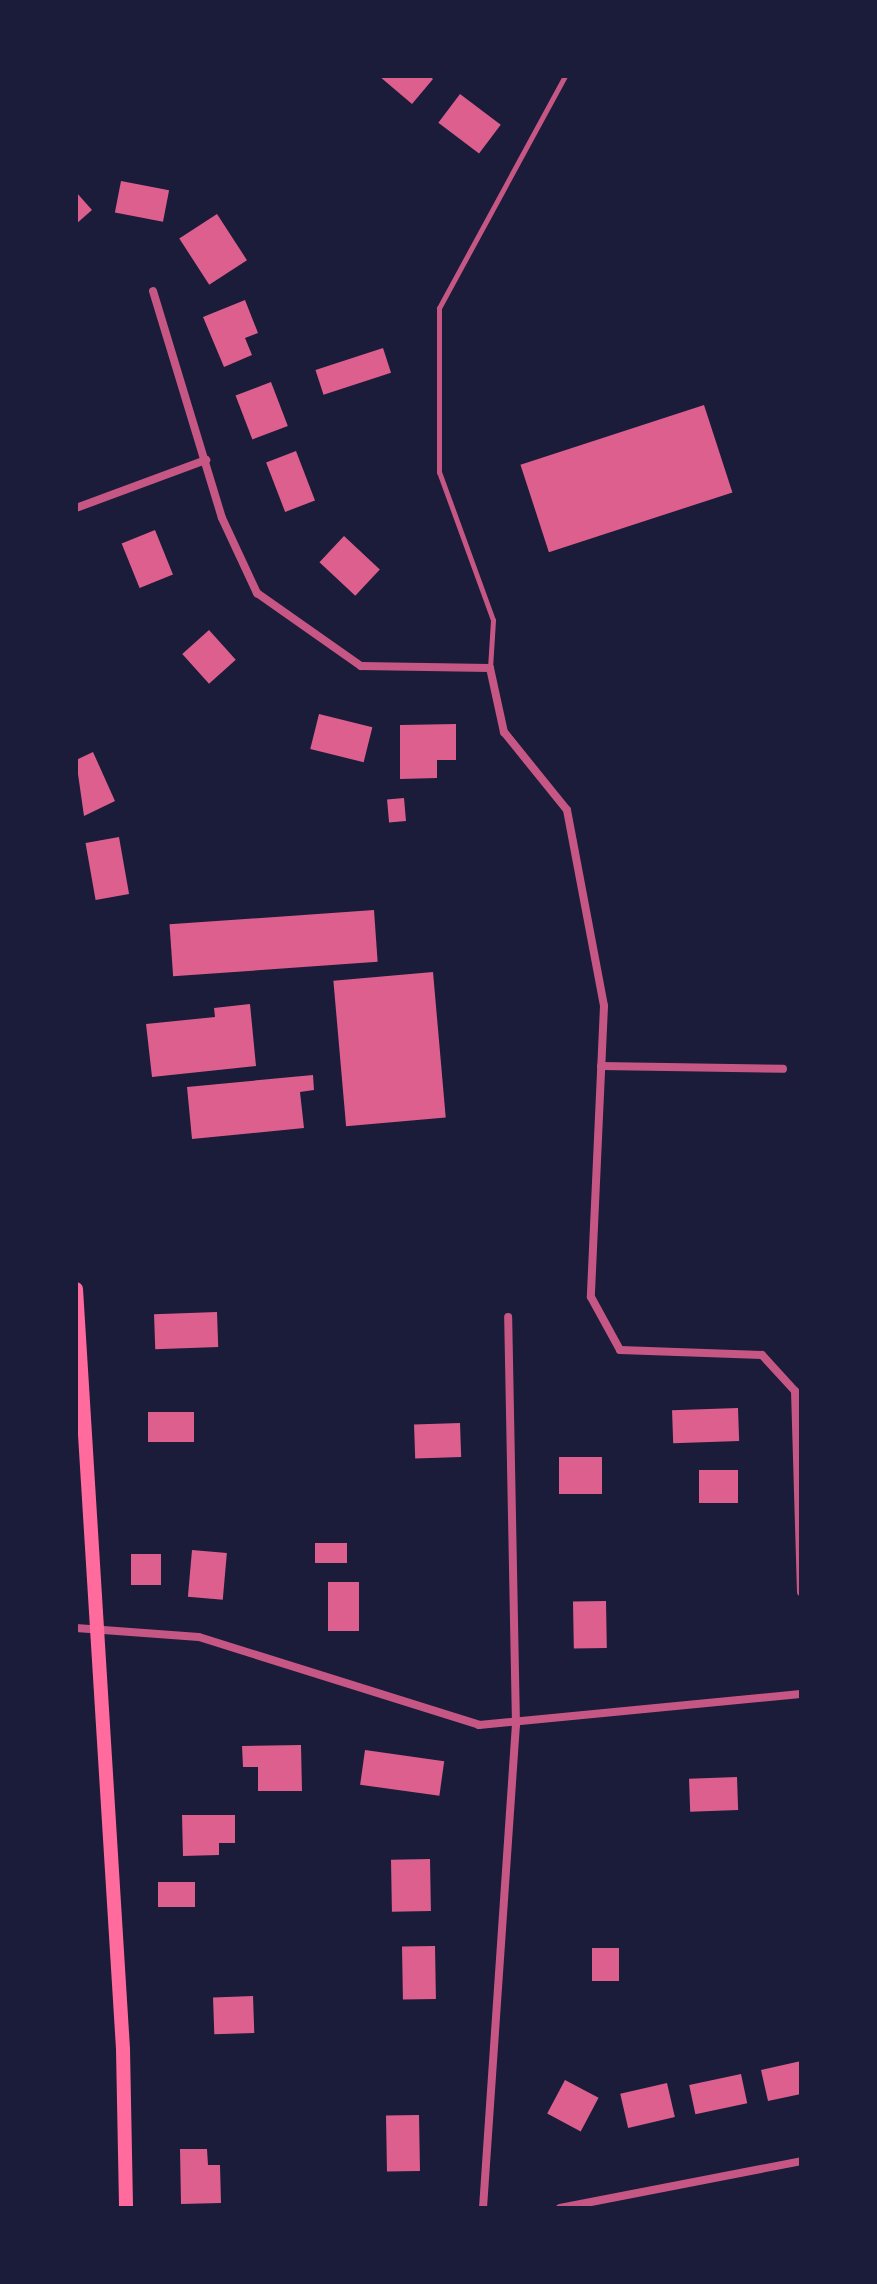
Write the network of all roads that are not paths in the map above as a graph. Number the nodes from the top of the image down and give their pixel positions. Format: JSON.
{"nodes":[{"id":1,"x":565,"y":76,"type":"edge"},
{"id":2,"x":153,"y":291,"type":"dead end"},
{"id":3,"x":206,"y":460,"type":"junction"},
{"id":4,"x":76,"y":508,"type":"edge"},
{"id":5,"x":490,"y":668,"type":"junction"},
{"id":6,"x":601,"y":1066,"type":"junction"},
{"id":7,"x":783,"y":1069,"type":"dead end"},
{"id":8,"x":76,"y":1289,"type":"edge"},
{"id":9,"x":508,"y":1317,"type":"dead end"},
{"id":10,"x":801,"y":1592,"type":"edge"},
{"id":11,"x":76,"y":1628,"type":"edge"},
{"id":12,"x":93,"y":1629,"type":"junction"},
{"id":13,"x":801,"y":1694,"type":"edge"},
{"id":14,"x":516,"y":1725,"type":"junction"},
{"id":15,"x":801,"y":2161,"type":"edge"},
{"id":16,"x":126,"y":2208,"type":"edge"},
{"id":17,"x":483,"y":2208,"type":"edge"},
{"id":18,"x":560,"y":2208,"type":"edge"}],
"edges":[{"from":1,"to":5,"type":"lane"},
{"from":2,"to":3,"type":"street"},
{"from":3,"to":4,"type":"street"},
{"from":3,"to":5,"type":"street"},
{"from":5,"to":6,"type":"street"},
{"from":6,"to":7,"type":"street"},
{"from":6,"to":10,"type":"street"},
{"from":8,"to":12,"type":"main road"},
{"from":9,"to":14,"type":"street"},
{"from":11,"to":12,"type":"street"},
{"from":12,"to":14,"type":"street"},
{"from":12,"to":16,"type":"main road"},
{"from":13,"to":14,"type":"street"},
{"from":14,"to":17,"type":"street"},
{"from":15,"to":18,"type":"street"}]}
